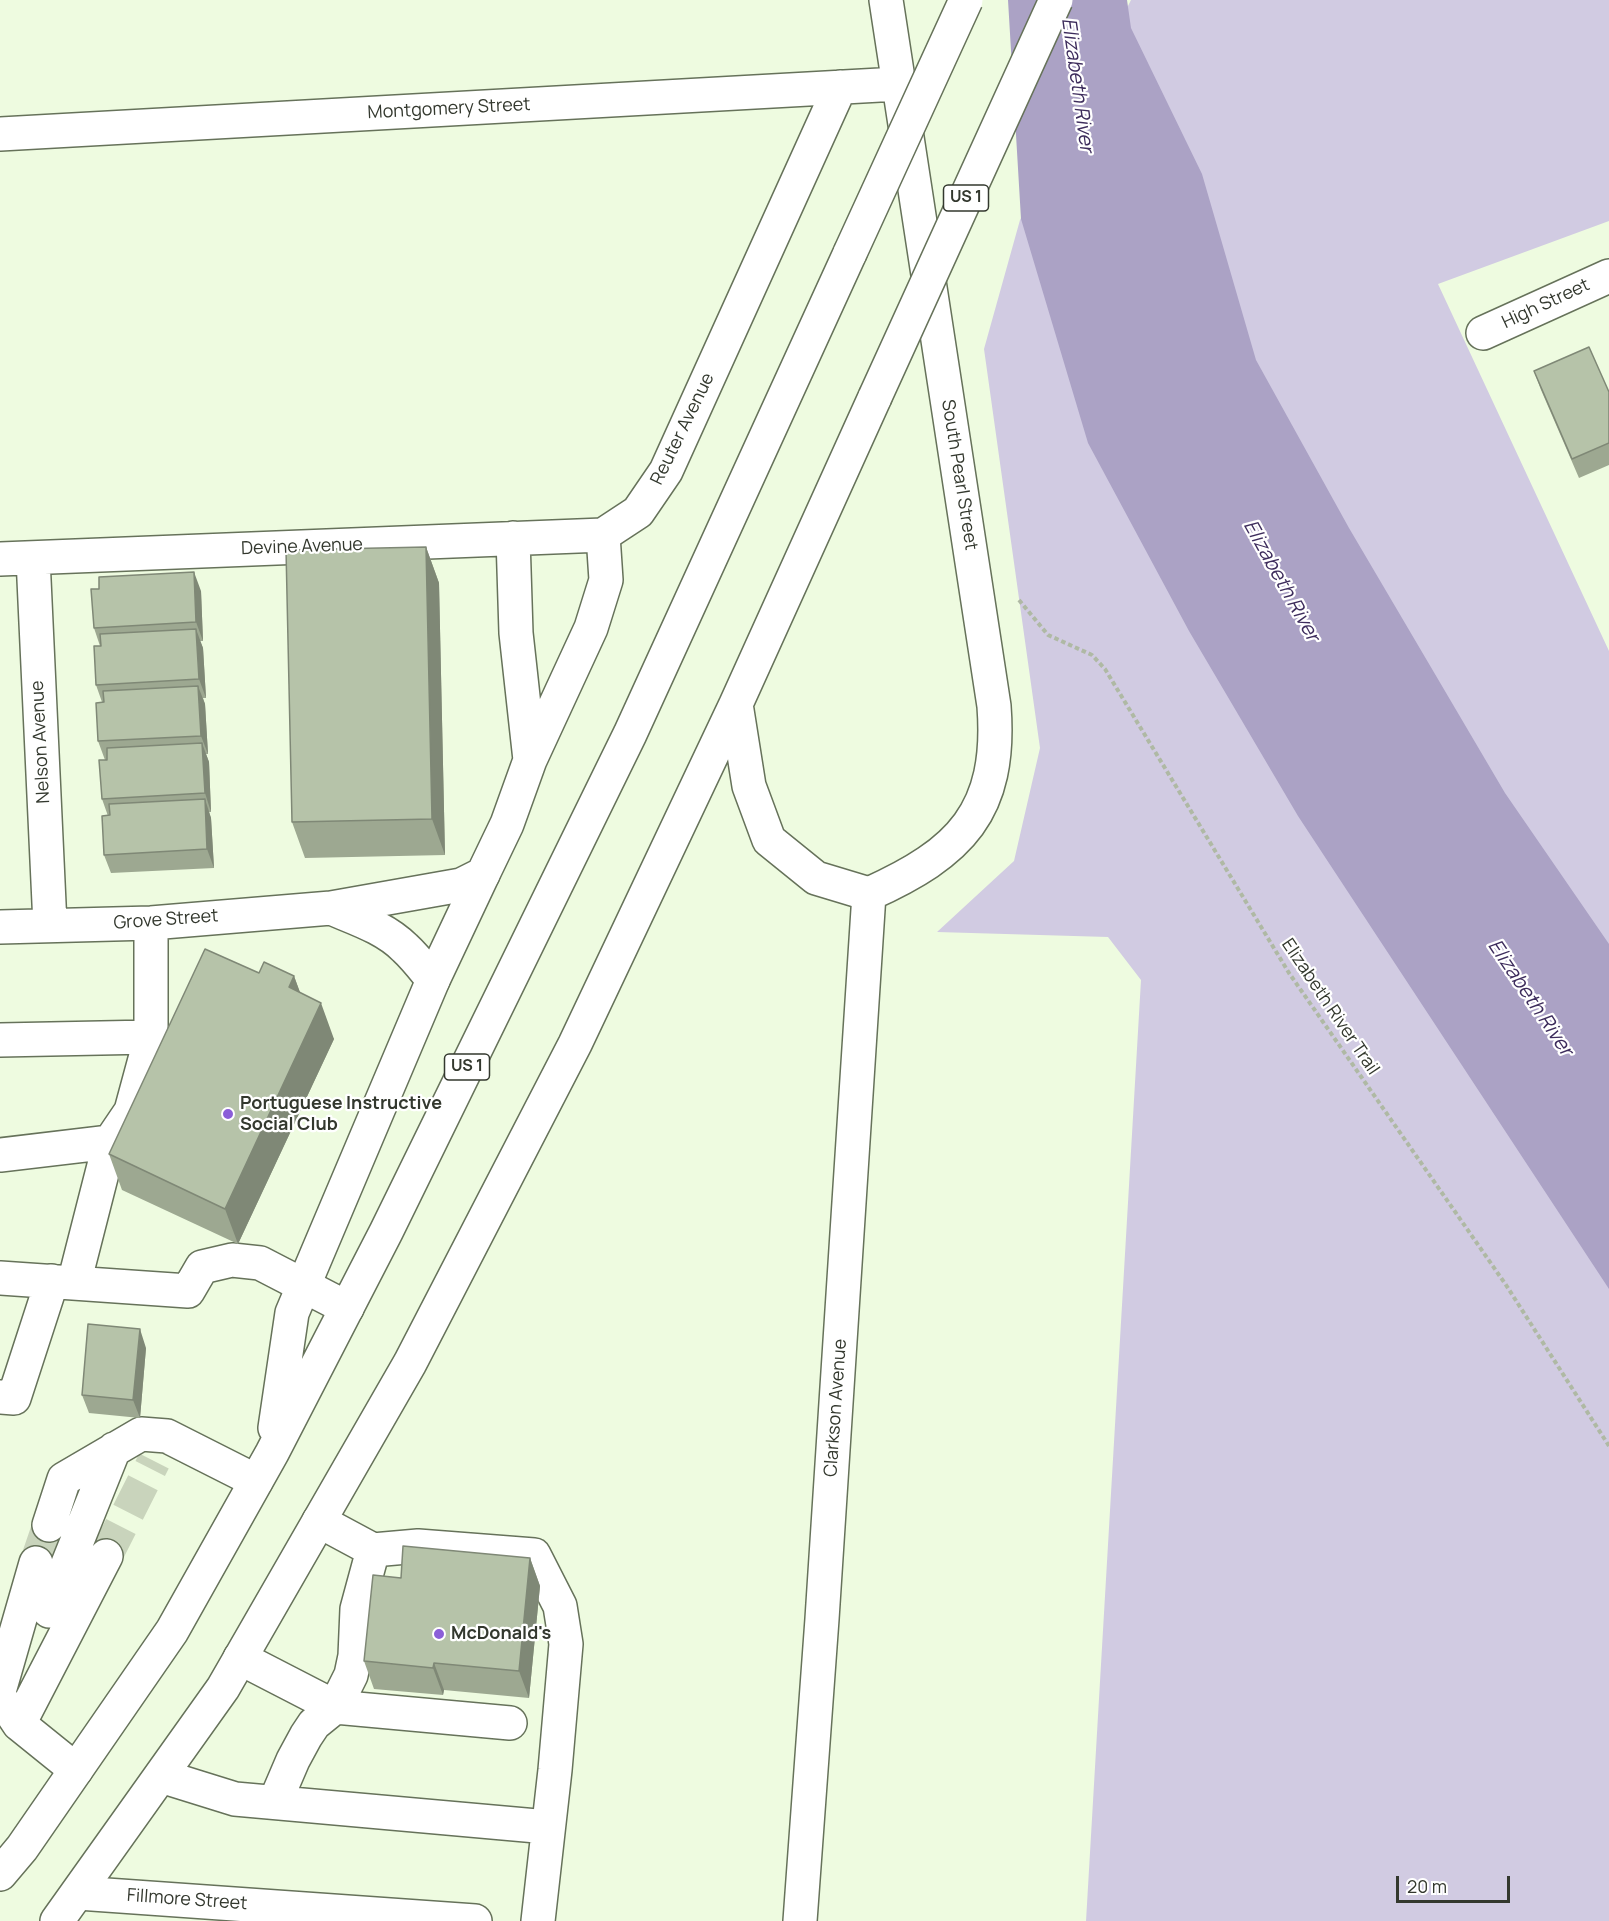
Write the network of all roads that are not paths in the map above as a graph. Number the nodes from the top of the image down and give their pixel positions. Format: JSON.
{"nodes":[{"id":1,"x":886,"y":0,"type":"edge"},
{"id":2,"x":966,"y":0,"type":"edge"},
{"id":3,"x":1056,"y":0,"type":"edge"},
{"id":4,"x":898,"y":84,"type":"junction"},
{"id":5,"x":840,"y":87,"type":"junction"},
{"id":6,"x":0,"y":134,"type":"edge"},
{"id":7,"x":1609,"y":276,"type":"edge"},
{"id":8,"x":1483,"y":333,"type":"dead end"},
{"id":9,"x":603,"y":535,"type":"junction"},
{"id":10,"x":513,"y":538,"type":"junction"},
{"id":11,"x":33,"y":558,"type":"junction"},
{"id":12,"x":0,"y":559,"type":"edge"},
{"id":13,"x":736,"y":704,"type":"junction"},
{"id":14,"x":530,"y":760,"type":"junction"},
{"id":15,"x":483,"y":874,"type":"junction"},
{"id":16,"x":869,"y":894,"type":"junction"},
{"id":17,"x":332,"y":908,"type":"junction"},
{"id":18,"x":151,"y":923,"type":"junction"},
{"id":19,"x":50,"y":925,"type":"junction"},
{"id":20,"x":0,"y":927,"type":"edge"},
{"id":21,"x":433,"y":980,"type":"junction"},
{"id":22,"x":151,"y":1037,"type":"junction"},
{"id":23,"x":0,"y":1040,"type":"edge"},
{"id":24,"x":110,"y":1142,"type":"junction"},
{"id":25,"x":0,"y":1155,"type":"edge"},
{"id":26,"x":0,"y":1278,"type":"edge"},
{"id":27,"x":63,"y":1282,"type":"junction"},
{"id":28,"x":304,"y":1285,"type":"junction"},
{"id":29,"x":347,"y":1308,"type":"junction"},
{"id":30,"x":0,"y":1397,"type":"edge"},
{"id":31,"x":114,"y":1449,"type":"junction"},
{"id":32,"x":272,"y":1453,"type":"junction"},
{"id":33,"x":256,"y":1481,"type":"junction"},
{"id":34,"x":319,"y":1521,"type":"junction"},
{"id":35,"x":49,"y":1525,"type":"tunnel mouth"},
{"id":36,"x":373,"y":1550,"type":"junction"},
{"id":37,"x":106,"y":1556,"type":"tunnel mouth"},
{"id":38,"x":36,"y":1563,"type":"tunnel mouth"},
{"id":39,"x":48,"y":1610,"type":"junction"},
{"id":40,"x":240,"y":1658,"type":"junction"},
{"id":41,"x":0,"y":1688,"type":"edge"},
{"id":42,"x":0,"y":1696,"type":"edge"},
{"id":43,"x":335,"y":1707,"type":"junction"},
{"id":44,"x":510,"y":1723,"type":"dead end"},
{"id":45,"x":20,"y":1724,"type":"junction"},
{"id":46,"x":76,"y":1770,"type":"junction"},
{"id":47,"x":161,"y":1776,"type":"junction"},
{"id":48,"x":274,"y":1802,"type":"junction"},
{"id":49,"x":548,"y":1827,"type":"junction"},
{"id":50,"x":0,"y":1874,"type":"edge"},
{"id":51,"x":78,"y":1893,"type":"junction"},
{"id":52,"x":170,"y":1910,"type":"edge"},
{"id":53,"x":57,"y":1921,"type":"edge"},
{"id":54,"x":475,"y":1921,"type":"edge"},
{"id":55,"x":538,"y":1921,"type":"edge"},
{"id":56,"x":800,"y":1921,"type":"edge"}],
"edges":[{"from":1,"to":4,"type":"main road","name":"South Pearl Street"},
{"from":2,"to":29,"type":"main road","number":"US 1","bridge":true},
{"from":3,"to":13,"type":"main road","number":"US 1","bridge":true},
{"from":4,"to":5,"type":"main road","name":"Montgomery Street"},
{"from":4,"to":16,"type":"main road","name":"South Pearl Street"},
{"from":5,"to":6,"type":"main road","name":"Montgomery Street"},
{"from":5,"to":9,"type":"main road","name":"Reuter Avenue"},
{"from":7,"to":8,"type":"main road","name":"High Street"},
{"from":9,"to":10,"type":"main road","name":"Devine Avenue"},
{"from":9,"to":14,"type":"main road"},
{"from":10,"to":11,"type":"main road","name":"Devine Avenue"},
{"from":10,"to":14,"type":"main road"},
{"from":11,"to":12,"type":"main road","name":"Devine Avenue"},
{"from":11,"to":19,"type":"main road","name":"Nelson Avenue"},
{"from":13,"to":16,"type":"main road"},
{"from":13,"to":34,"type":"main road","number":"US 1"},
{"from":14,"to":15,"type":"main road"},
{"from":15,"to":17,"type":"main road","name":"Grove Street"},
{"from":15,"to":21,"type":"main road"},
{"from":16,"to":56,"type":"main road","name":"Clarkson Avenue"},
{"from":17,"to":18,"type":"main road","name":"Grove Street"},
{"from":17,"to":21,"type":"main road","name":"Grove Street"},
{"from":18,"to":19,"type":"main road","name":"Grove Street"},
{"from":18,"to":22,"type":"main road"},
{"from":19,"to":20,"type":"main road","name":"Grove Street"},
{"from":21,"to":28,"type":"main road"},
{"from":22,"to":23,"type":"main road"},
{"from":22,"to":24,"type":"main road"},
{"from":24,"to":25,"type":"main road"},
{"from":24,"to":27,"type":"main road"},
{"from":26,"to":27,"type":"main road"},
{"from":27,"to":28,"type":"main road"},
{"from":27,"to":30,"type":"main road"},
{"from":28,"to":29,"type":"main road"},
{"from":28,"to":32,"type":"main road"},
{"from":29,"to":32,"type":"main road","number":"US 1"},
{"from":31,"to":33,"type":"main road"},
{"from":31,"to":35,"type":"main road"},
{"from":31,"to":39,"type":"main road"},
{"from":32,"to":33,"type":"main road","number":"US 1"},
{"from":33,"to":46,"type":"main road","number":"US 1"},
{"from":34,"to":36,"type":"main road"},
{"from":34,"to":40,"type":"main road","number":"US 1"},
{"from":36,"to":43,"type":"main road"},
{"from":36,"to":49,"type":"main road"},
{"from":37,"to":39,"type":"main road"},
{"from":38,"to":39,"type":"main road"},
{"from":39,"to":41,"type":"main road"},
{"from":39,"to":45,"type":"main road"},
{"from":40,"to":43,"type":"main road"},
{"from":40,"to":47,"type":"main road","number":"US 1"},
{"from":42,"to":45,"type":"main road"},
{"from":43,"to":44,"type":"main road"},
{"from":43,"to":48,"type":"main road"},
{"from":45,"to":46,"type":"main road"},
{"from":46,"to":50,"type":"main road","number":"US 1"},
{"from":47,"to":48,"type":"main road"},
{"from":47,"to":51,"type":"main road","number":"US 1"},
{"from":48,"to":49,"type":"main road"},
{"from":49,"to":55,"type":"main road"},
{"from":51,"to":52,"type":"main road","name":"Fillmore Street"},
{"from":51,"to":53,"type":"main road","number":"US 1"},
{"from":52,"to":54,"type":"main road","name":"Fillmore Street"}]}
